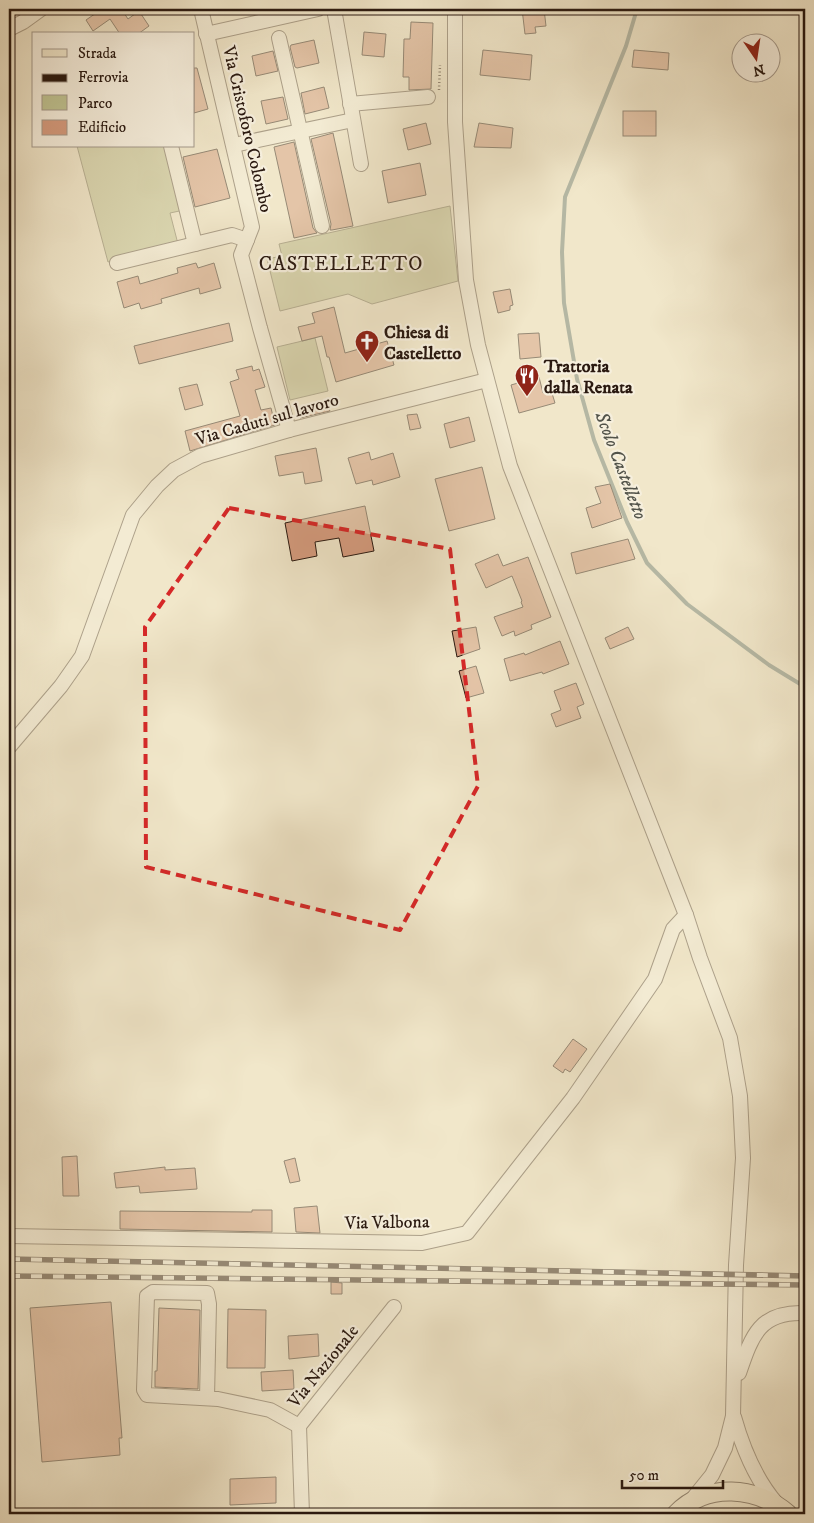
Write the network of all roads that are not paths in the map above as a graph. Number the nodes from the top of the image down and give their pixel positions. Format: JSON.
{"nodes":[{"id":1,"x":41,"y":9,"type":"edge"},
{"id":2,"x":201,"y":9,"type":"edge"},
{"id":3,"x":318,"y":9,"type":"edge"},
{"id":4,"x":334,"y":9,"type":"edge"},
{"id":5,"x":455,"y":9,"type":"edge"},
{"id":6,"x":9,"y":29,"type":"edge"},
{"id":7,"x":206,"y":34,"type":"junction"},
{"id":8,"x":279,"y":38,"type":"dead end"},
{"id":9,"x":428,"y":97,"type":"road end"},
{"id":10,"x":350,"y":104,"type":"junction"},
{"id":11,"x":353,"y":120,"type":"junction"},
{"id":12,"x":300,"y":131,"type":"junction"},
{"id":13,"x":234,"y":145,"type":"junction"},
{"id":14,"x":171,"y":148,"type":"edge"},
{"id":15,"x":361,"y":164,"type":"dead end"},
{"id":16,"x":322,"y":226,"type":"dead end"},
{"id":17,"x":247,"y":240,"type":"junction"},
{"id":18,"x":195,"y":244,"type":"junction"},
{"id":19,"x":117,"y":263,"type":"dead end"},
{"id":20,"x":487,"y":380,"type":"junction"},
{"id":21,"x":289,"y":430,"type":"junction"},
{"id":22,"x":9,"y":747,"type":"edge"},
{"id":23,"x":686,"y":915,"type":"junction"},
{"id":24,"x":9,"y":1236,"type":"edge"},
{"id":25,"x":394,"y":1307,"type":"dead end"},
{"id":26,"x":805,"y":1312,"type":"edge"},
{"id":27,"x":734,"y":1388,"type":"junction"},
{"id":28,"x":206,"y":1398,"type":"junction"},
{"id":29,"x":733,"y":1416,"type":"junction"},
{"id":30,"x":299,"y":1426,"type":"junction"},
{"id":31,"x":690,"y":1503,"type":"junction"},
{"id":32,"x":783,"y":1510,"type":"edge"},
{"id":33,"x":302,"y":1514,"type":"edge"},
{"id":34,"x":676,"y":1514,"type":"edge"}],
"edges":[{"from":1,"to":6,"type":"street"},
{"from":2,"to":7,"type":"street","name":"Via Cristoforo Colombo"},
{"from":3,"to":7,"type":"street"},
{"from":4,"to":10,"type":"street"},
{"from":5,"to":20,"type":"street"},
{"from":7,"to":13,"type":"street","name":"Via Cristoforo Colombo"},
{"from":8,"to":12,"type":"street"},
{"from":9,"to":10,"type":"street"},
{"from":10,"to":11,"type":"street"},
{"from":11,"to":12,"type":"street"},
{"from":11,"to":15,"type":"street"},
{"from":12,"to":13,"type":"street"},
{"from":12,"to":16,"type":"street"},
{"from":13,"to":17,"type":"street","name":"Via Cristoforo Colombo"},
{"from":14,"to":18,"type":"street"},
{"from":17,"to":18,"type":"street"},
{"from":17,"to":21,"type":"street","name":"Via Cristoforo Colombo"},
{"from":18,"to":19,"type":"street"},
{"from":20,"to":21,"type":"street","name":"Via Caduti sul lavoro"},
{"from":20,"to":23,"type":"street"},
{"from":21,"to":22,"type":"street","name":"Via Caduti sul lavoro"},
{"from":23,"to":24,"type":"street","name":"Via Valbona"},
{"from":23,"to":27,"type":"street"},
{"from":25,"to":30,"type":"street","name":"Via Nazionale"},
{"from":26,"to":27,"type":"street"},
{"from":27,"to":29,"type":"street"},
{"from":28,"to":28,"type":"street"},
{"from":28,"to":30,"type":"street"},
{"from":29,"to":31,"type":"street"},
{"from":29,"to":32,"type":"street"},
{"from":30,"to":33,"type":"street","name":"Via Nazionale"},
{"from":31,"to":32,"type":"main road"},
{"from":31,"to":34,"type":"main road"}]}
